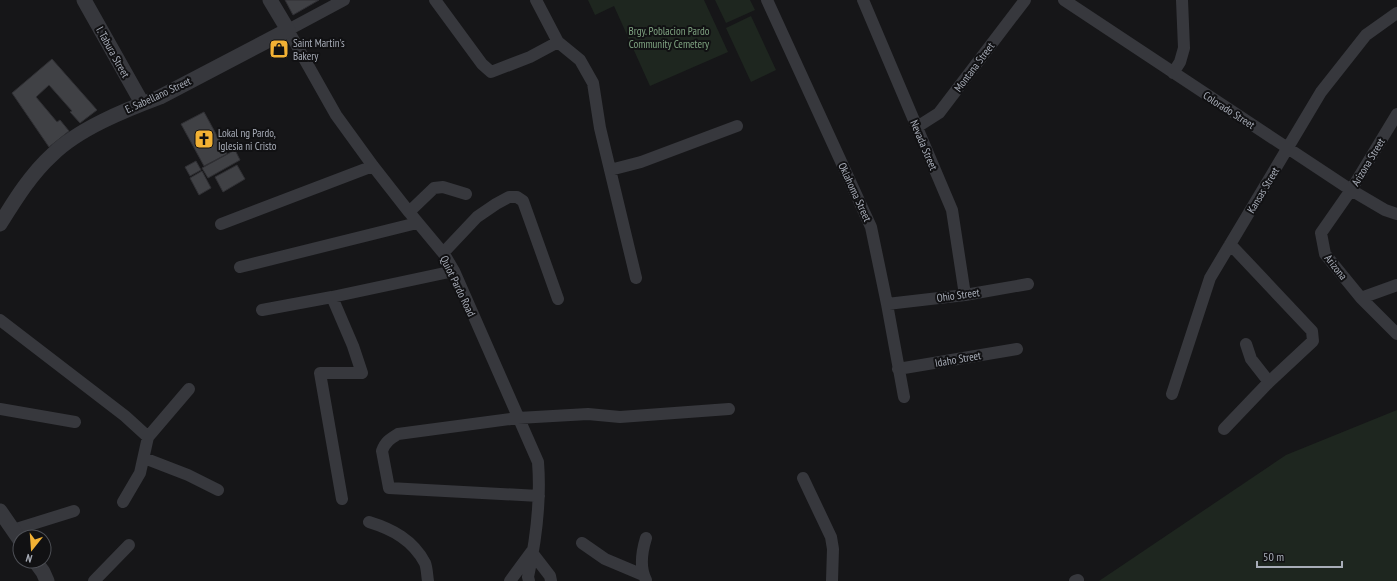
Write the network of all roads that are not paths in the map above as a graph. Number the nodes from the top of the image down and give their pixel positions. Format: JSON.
{"nodes":[{"id":1,"x":84,"y":0,"type":"edge"},
{"id":2,"x":270,"y":0,"type":"edge"},
{"id":3,"x":344,"y":0,"type":"edge"},
{"id":4,"x":435,"y":0,"type":"edge"},
{"id":5,"x":536,"y":0,"type":"edge"},
{"id":6,"x":767,"y":0,"type":"edge"},
{"id":7,"x":863,"y":0,"type":"edge"},
{"id":8,"x":1025,"y":0,"type":"edge"},
{"id":9,"x":1064,"y":0,"type":"edge"},
{"id":10,"x":1182,"y":0,"type":"edge"},
{"id":11,"x":1397,"y":13,"type":"edge"},
{"id":12,"x":288,"y":30,"type":"junction"},
{"id":13,"x":558,"y":42,"type":"junction"},
{"id":14,"x":1173,"y":73,"type":"junction"},
{"id":15,"x":142,"y":103,"type":"junction"},
{"id":16,"x":1395,"y":122,"type":"edge"},
{"id":17,"x":737,"y":126,"type":"dead end"},
{"id":18,"x":916,"y":127,"type":"junction"},
{"id":19,"x":1288,"y":148,"type":"junction"},
{"id":20,"x":373,"y":166,"type":"junction"},
{"id":21,"x":610,"y":170,"type":"junction"},
{"id":22,"x":1351,"y":190,"type":"junction"},
{"id":23,"x":466,"y":194,"type":"dead end"},
{"id":24,"x":408,"y":212,"type":"junction"},
{"id":25,"x":1397,"y":214,"type":"edge"},
{"id":26,"x":418,"y":223,"type":"junction"},
{"id":27,"x":0,"y":224,"type":"edge"},
{"id":28,"x":221,"y":224,"type":"dead end"},
{"id":29,"x":1230,"y":244,"type":"junction"},
{"id":30,"x":443,"y":253,"type":"junction"},
{"id":31,"x":240,"y":267,"type":"dead end"},
{"id":32,"x":454,"y":271,"type":"junction"},
{"id":33,"x":636,"y":278,"type":"dead end"},
{"id":34,"x":1028,"y":284,"type":"dead end"},
{"id":35,"x":1397,"y":285,"type":"edge"},
{"id":36,"x":965,"y":295,"type":"junction"},
{"id":37,"x":332,"y":297,"type":"junction"},
{"id":38,"x":1361,"y":298,"type":"junction"},
{"id":39,"x":558,"y":299,"type":"dead end"},
{"id":40,"x":887,"y":304,"type":"junction"},
{"id":41,"x":262,"y":310,"type":"dead end"},
{"id":42,"x":0,"y":320,"type":"edge"},
{"id":43,"x":1397,"y":334,"type":"edge"},
{"id":44,"x":1246,"y":344,"type":"dead end"},
{"id":45,"x":1018,"y":349,"type":"dead end"},
{"id":46,"x":898,"y":369,"type":"junction"},
{"id":47,"x":1269,"y":382,"type":"junction"},
{"id":48,"x":189,"y":389,"type":"dead end"},
{"id":49,"x":1172,"y":394,"type":"dead end"},
{"id":50,"x":904,"y":397,"type":"dead end"},
{"id":51,"x":0,"y":409,"type":"edge"},
{"id":52,"x":729,"y":409,"type":"dead end"},
{"id":53,"x":518,"y":418,"type":"junction"},
{"id":54,"x":75,"y":422,"type":"dead end"},
{"id":55,"x":1224,"y":429,"type":"dead end"},
{"id":56,"x":148,"y":437,"type":"junction"},
{"id":57,"x":144,"y":458,"type":"junction"},
{"id":58,"x":803,"y":478,"type":"dead end"},
{"id":59,"x":218,"y":490,"type":"dead end"},
{"id":60,"x":539,"y":496,"type":"junction"},
{"id":61,"x":342,"y":499,"type":"dead end"},
{"id":62,"x":123,"y":502,"type":"dead end"},
{"id":63,"x":0,"y":511,"type":"edge"},
{"id":64,"x":74,"y":511,"type":"dead end"},
{"id":65,"x":369,"y":522,"type":"dead end"},
{"id":66,"x":13,"y":529,"type":"edge"},
{"id":67,"x":31,"y":529,"type":"edge"},
{"id":68,"x":646,"y":538,"type":"dead end"},
{"id":69,"x":582,"y":542,"type":"dead end"},
{"id":70,"x":130,"y":545,"type":"dead end"},
{"id":71,"x":533,"y":552,"type":"junction"},
{"id":72,"x":41,"y":569,"type":"edge"},
{"id":73,"x":645,"y":578,"type":"edge"},
{"id":74,"x":47,"y":581,"type":"edge"},
{"id":75,"x":94,"y":581,"type":"edge"},
{"id":76,"x":428,"y":581,"type":"edge"},
{"id":77,"x":510,"y":581,"type":"edge"},
{"id":78,"x":529,"y":581,"type":"edge"},
{"id":79,"x":552,"y":581,"type":"edge"},
{"id":80,"x":832,"y":581,"type":"edge"}],
"edges":[{"from":1,"to":15,"type":"street","name":"I. Tabura Street"},
{"from":2,"to":12,"type":"street","name":"Quiot Pardo Road"},
{"from":3,"to":12,"type":"street","name":"E. Sabellano Street"},
{"from":4,"to":13,"type":"street"},
{"from":5,"to":13,"type":"street"},
{"from":6,"to":40,"type":"street","name":"Oklahoma Street"},
{"from":7,"to":18,"type":"street","name":"Nevada Street"},
{"from":8,"to":18,"type":"street","name":"Montana Street"},
{"from":9,"to":14,"type":"street","name":"Colorado Street"},
{"from":10,"to":14,"type":"street"},
{"from":11,"to":19,"type":"street","name":"Kansas Street"},
{"from":12,"to":15,"type":"street","name":"E. Sabellano Street"},
{"from":12,"to":20,"type":"street","name":"Quiot Pardo Road"},
{"from":13,"to":21,"type":"street"},
{"from":14,"to":19,"type":"street","name":"Colorado Street"},
{"from":15,"to":27,"type":"street","name":"E. Sabellano Street"},
{"from":16,"to":22,"type":"street","name":"Arizona Street"},
{"from":17,"to":21,"type":"street"},
{"from":18,"to":36,"type":"street","name":"Nevada Street"},
{"from":19,"to":22,"type":"street","name":"Colorado Street"},
{"from":19,"to":29,"type":"street","name":"Kansas Street"},
{"from":20,"to":24,"type":"street","name":"Quiot Pardo Road"},
{"from":20,"to":28,"type":"street"},
{"from":21,"to":33,"type":"street"},
{"from":22,"to":25,"type":"street","name":"Colorado Street"},
{"from":22,"to":38,"type":"street","name":"Arizona"},
{"from":23,"to":24,"type":"street"},
{"from":24,"to":26,"type":"street","name":"Quiot Pardo Road"},
{"from":26,"to":30,"type":"street","name":"Quiot Pardo Road"},
{"from":26,"to":31,"type":"street"},
{"from":29,"to":47,"type":"street"},
{"from":29,"to":49,"type":"street","name":"Kansas Street"},
{"from":30,"to":32,"type":"street","name":"Quiot Pardo Road"},
{"from":30,"to":39,"type":"street"},
{"from":32,"to":37,"type":"street"},
{"from":32,"to":53,"type":"street","name":"Quiot Pardo Road"},
{"from":34,"to":36,"type":"street","name":"Ohio Street"},
{"from":35,"to":38,"type":"street"},
{"from":36,"to":40,"type":"street","name":"Ohio Street"},
{"from":37,"to":41,"type":"street"},
{"from":37,"to":61,"type":"street"},
{"from":38,"to":43,"type":"street","name":"Arizona"},
{"from":40,"to":46,"type":"street","name":"Oklahoma Street"},
{"from":42,"to":56,"type":"street"},
{"from":44,"to":47,"type":"street"},
{"from":45,"to":46,"type":"street","name":"Idaho Street"},
{"from":46,"to":50,"type":"street","name":"Oklahoma Street"},
{"from":47,"to":55,"type":"street"},
{"from":48,"to":56,"type":"street"},
{"from":51,"to":54,"type":"street"},
{"from":52,"to":53,"type":"street"},
{"from":53,"to":60,"type":"street","name":"Quiot Pardo Road"},
{"from":53,"to":60,"type":"street"},
{"from":56,"to":57,"type":"street"},
{"from":57,"to":59,"type":"street"},
{"from":57,"to":62,"type":"street"},
{"from":58,"to":80,"type":"street"},
{"from":60,"to":71,"type":"street","name":"Quiot Pardo Road"},
{"from":63,"to":66,"type":"street"},
{"from":64,"to":67,"type":"street"},
{"from":65,"to":76,"type":"street"},
{"from":68,"to":73,"type":"street"},
{"from":69,"to":73,"type":"street"},
{"from":70,"to":75,"type":"street"},
{"from":71,"to":77,"type":"street"},
{"from":71,"to":78,"type":"street","name":"Quiot Pardo Road"},
{"from":71,"to":79,"type":"street"},
{"from":72,"to":74,"type":"street"}]}
